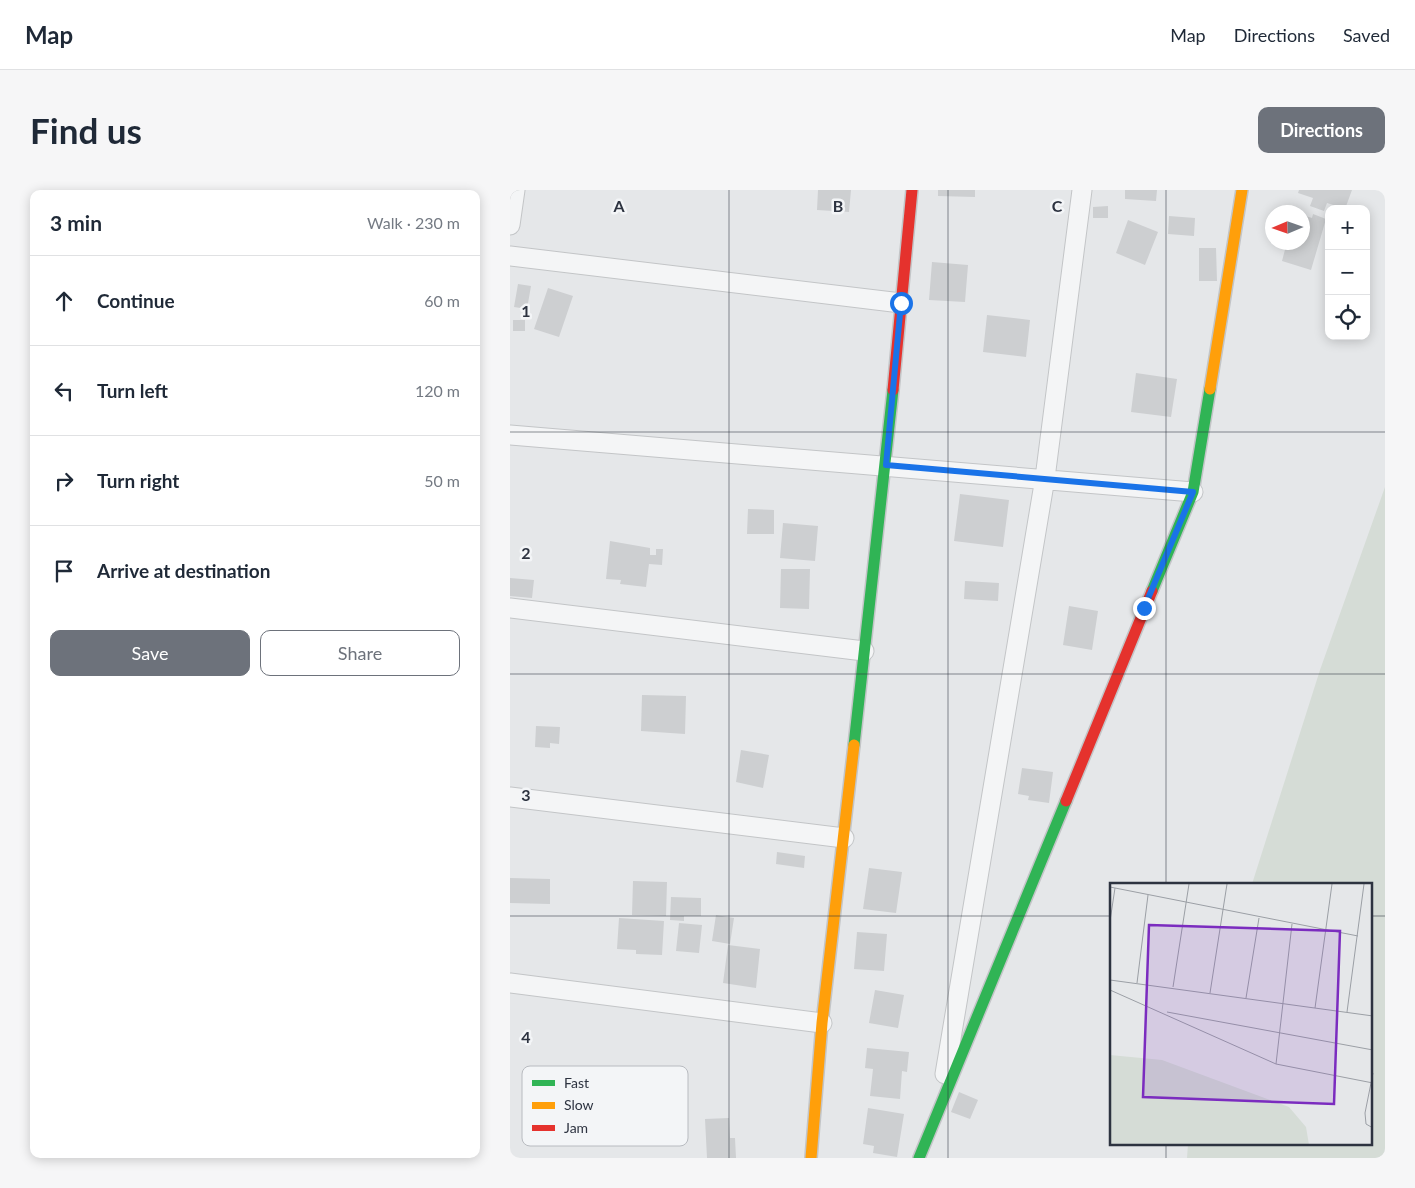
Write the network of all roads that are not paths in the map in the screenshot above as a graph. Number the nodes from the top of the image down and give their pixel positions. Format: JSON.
{"nodes":[{"id":1,"x":515,"y":190,"type":"edge"},
{"id":2,"x":912,"y":190,"type":"edge"},
{"id":3,"x":1082,"y":190,"type":"edge"},
{"id":4,"x":1242,"y":190,"type":"edge"},
{"id":5,"x":510,"y":225,"type":"edge"},
{"id":6,"x":510,"y":256,"type":"edge"},
{"id":7,"x":901,"y":303,"type":"junction"},
{"id":8,"x":510,"y":435,"type":"edge"},
{"id":9,"x":886,"y":465,"type":"junction"},
{"id":10,"x":1045,"y":478,"type":"junction"},
{"id":11,"x":1193,"y":492,"type":"junction"},
{"id":12,"x":510,"y":608,"type":"edge"},
{"id":13,"x":864,"y":651,"type":"junction"},
{"id":14,"x":510,"y":798,"type":"edge"},
{"id":15,"x":844,"y":838,"type":"junction"},
{"id":16,"x":510,"y":983,"type":"edge"},
{"id":17,"x":822,"y":1023,"type":"junction"},
{"id":18,"x":940,"y":1104,"type":"junction"},
{"id":19,"x":811,"y":1158,"type":"edge"},
{"id":20,"x":919,"y":1158,"type":"edge"}],
"edges":[{"from":1,"to":5,"type":"street"},
{"from":2,"to":7,"type":"street"},
{"from":3,"to":10,"type":"street"},
{"from":4,"to":11,"type":"street"},
{"from":6,"to":7,"type":"street"},
{"from":7,"to":9,"type":"street"},
{"from":8,"to":9,"type":"street"},
{"from":9,"to":10,"type":"street"},
{"from":9,"to":13,"type":"street"},
{"from":10,"to":11,"type":"street"},
{"from":10,"to":18,"type":"street"},
{"from":11,"to":18,"type":"street"},
{"from":12,"to":13,"type":"street"},
{"from":13,"to":15,"type":"street"},
{"from":14,"to":15,"type":"street"},
{"from":15,"to":17,"type":"street"},
{"from":16,"to":17,"type":"street"},
{"from":17,"to":19,"type":"street"},
{"from":18,"to":20,"type":"street"}]}
